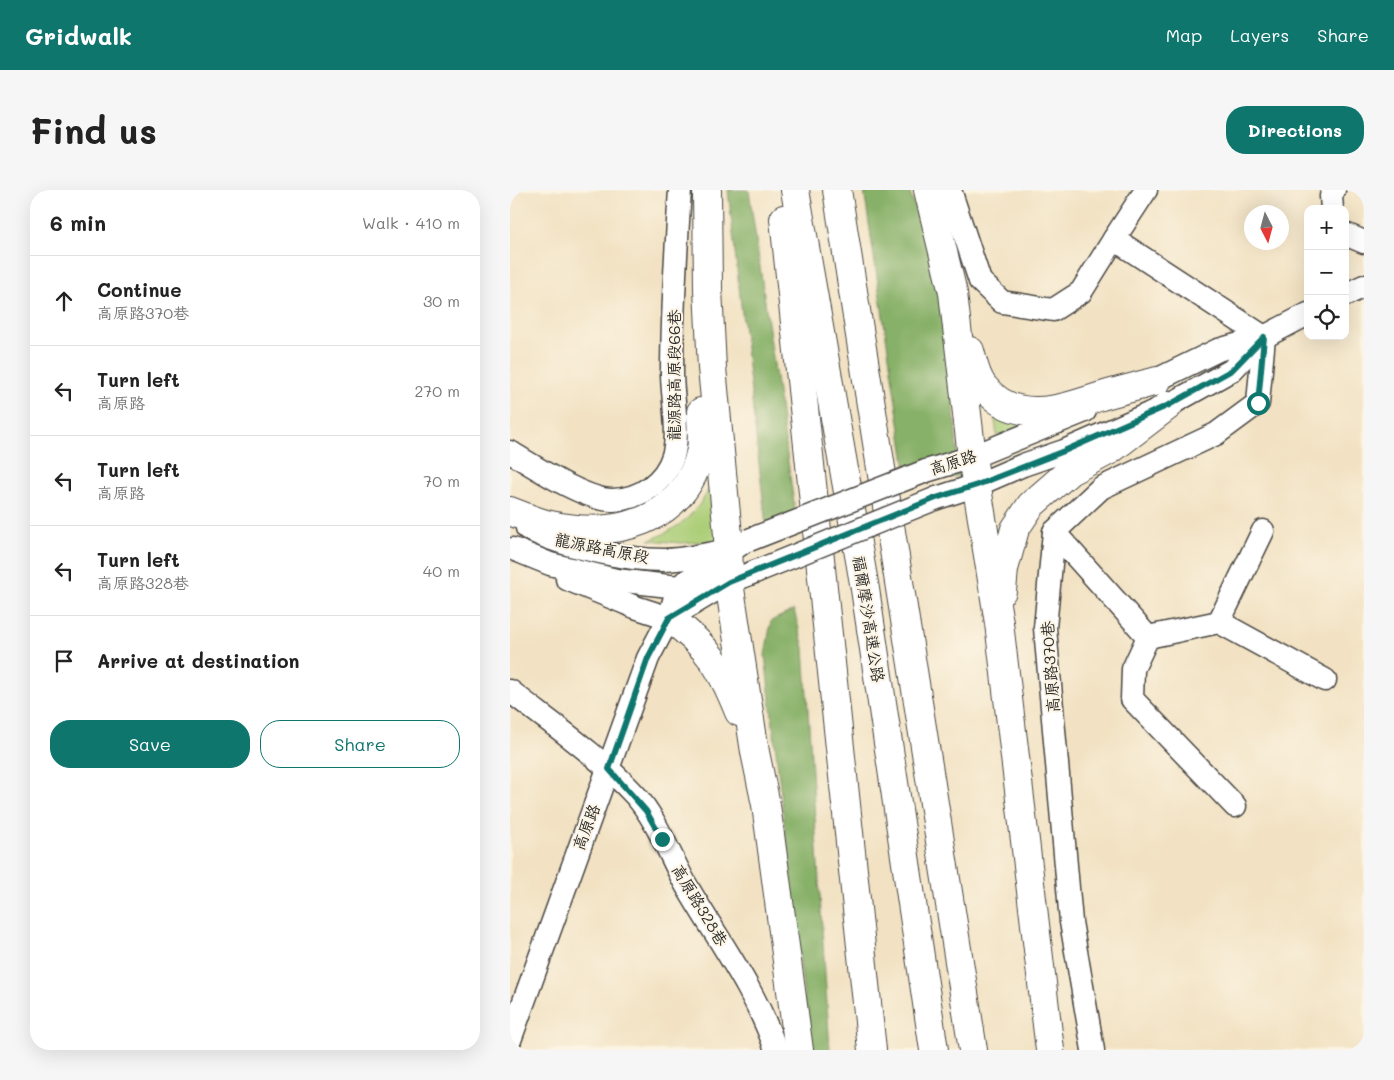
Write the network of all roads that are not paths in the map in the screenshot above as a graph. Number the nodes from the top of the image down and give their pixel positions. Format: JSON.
{"nodes":[{"id":1,"x":680,"y":190,"type":"edge"},
{"id":2,"x":707,"y":190,"type":"edge"},
{"id":3,"x":781,"y":190,"type":"edge"},
{"id":4,"x":795,"y":190,"type":"edge"},
{"id":5,"x":837,"y":190,"type":"edge"},
{"id":6,"x":928,"y":190,"type":"edge"},
{"id":7,"x":950,"y":190,"type":"edge"},
{"id":8,"x":1146,"y":190,"type":"edge"},
{"id":9,"x":1334,"y":190,"type":"edge"},
{"id":10,"x":1332,"y":205,"type":"edge"},
{"id":11,"x":1349,"y":236,"type":"edge"},
{"id":12,"x":1114,"y":239,"type":"junction"},
{"id":13,"x":1364,"y":242,"type":"edge"},
{"id":14,"x":1364,"y":286,"type":"edge"},
{"id":15,"x":708,"y":289,"type":"junction"},
{"id":16,"x":953,"y":293,"type":"junction"},
{"id":17,"x":1349,"y":293,"type":"edge"},
{"id":18,"x":1304,"y":316,"type":"edge"},
{"id":19,"x":1264,"y":337,"type":"junction"},
{"id":20,"x":1157,"y":381,"type":"junction"},
{"id":21,"x":1169,"y":405,"type":"junction"},
{"id":22,"x":510,"y":452,"type":"edge"},
{"id":23,"x":972,"y":457,"type":"junction"},
{"id":24,"x":977,"y":485,"type":"junction"},
{"id":25,"x":510,"y":512,"type":"edge"},
{"id":26,"x":510,"y":520,"type":"edge"},
{"id":27,"x":1263,"y":531,"type":"dead end"},
{"id":28,"x":1054,"y":532,"type":"junction"},
{"id":29,"x":738,"y":546,"type":"junction"},
{"id":30,"x":512,"y":548,"type":"edge"},
{"id":31,"x":729,"y":582,"type":"junction"},
{"id":32,"x":678,"y":587,"type":"junction"},
{"id":33,"x":669,"y":618,"type":"junction"},
{"id":34,"x":1219,"y":622,"type":"junction"},
{"id":35,"x":999,"y":623,"type":"junction"},
{"id":36,"x":1148,"y":637,"type":"junction"},
{"id":37,"x":1325,"y":680,"type":"dead end"},
{"id":38,"x":510,"y":691,"type":"edge"},
{"id":39,"x":755,"y":752,"type":"junction"},
{"id":40,"x":609,"y":769,"type":"junction"},
{"id":41,"x":1235,"y":806,"type":"dead end"},
{"id":42,"x":510,"y":1040,"type":"edge"},
{"id":43,"x":776,"y":1050,"type":"edge"},
{"id":44,"x":800,"y":1050,"type":"edge"},
{"id":45,"x":872,"y":1050,"type":"edge"},
{"id":46,"x":934,"y":1050,"type":"edge"},
{"id":47,"x":973,"y":1050,"type":"edge"},
{"id":48,"x":1050,"y":1050,"type":"edge"},
{"id":49,"x":1093,"y":1050,"type":"edge"}],
"edges":[{"from":1,"to":22,"type":"street","name":"龍源路高原段66巷"},
{"from":2,"to":15,"type":"highway"},
{"from":3,"to":45,"type":"highway"},
{"from":4,"to":46,"type":"highway","name":"福爾摩沙高速公路"},
{"from":5,"to":47,"type":"highway"},
{"from":6,"to":16,"type":"highway"},
{"from":7,"to":12,"type":"street"},
{"from":8,"to":12,"type":"street"},
{"from":9,"to":10,"type":"street"},
{"from":11,"to":13,"type":"street"},
{"from":12,"to":19,"type":"street"},
{"from":14,"to":17,"type":"street"},
{"from":15,"to":25,"type":"highway"},
{"from":15,"to":29,"type":"highway"},
{"from":16,"to":20,"type":"highway"},
{"from":16,"to":23,"type":"highway"},
{"from":18,"to":19,"type":"street","name":"高原路"},
{"from":19,"to":20,"type":"street","name":"高原路"},
{"from":19,"to":21,"type":"street","name":"高原路"},
{"from":19,"to":28,"type":"street"},
{"from":20,"to":23,"type":"street","name":"高原路"},
{"from":21,"to":24,"type":"street","name":"高原路"},
{"from":21,"to":35,"type":"highway"},
{"from":23,"to":24,"type":"highway"},
{"from":23,"to":29,"type":"street","name":"高原路","bridge":true},
{"from":24,"to":31,"type":"street","name":"高原路","bridge":true},
{"from":24,"to":35,"type":"highway"},
{"from":26,"to":29,"type":"street","name":"龍源路高原段"},
{"from":27,"to":34,"type":"street"},
{"from":28,"to":36,"type":"street"},
{"from":28,"to":49,"type":"street","name":"高原路370巷"},
{"from":29,"to":31,"type":"highway"},
{"from":29,"to":32,"type":"street","name":"高原路"},
{"from":30,"to":32,"type":"street"},
{"from":30,"to":33,"type":"street","name":"龍源路高原段"},
{"from":31,"to":32,"type":"street"},
{"from":31,"to":33,"type":"street","name":"高原路"},
{"from":31,"to":39,"type":"highway"},
{"from":32,"to":33,"type":"street","name":"高原路"},
{"from":33,"to":39,"type":"highway"},
{"from":33,"to":40,"type":"street","name":"高原路"},
{"from":34,"to":36,"type":"street"},
{"from":34,"to":37,"type":"street"},
{"from":35,"to":48,"type":"highway"},
{"from":36,"to":41,"type":"street"},
{"from":38,"to":40,"type":"street","name":"高原路328巷"},
{"from":39,"to":44,"type":"highway"},
{"from":40,"to":42,"type":"street","name":"高原路"},
{"from":40,"to":43,"type":"street","name":"高原路328巷"}]}
